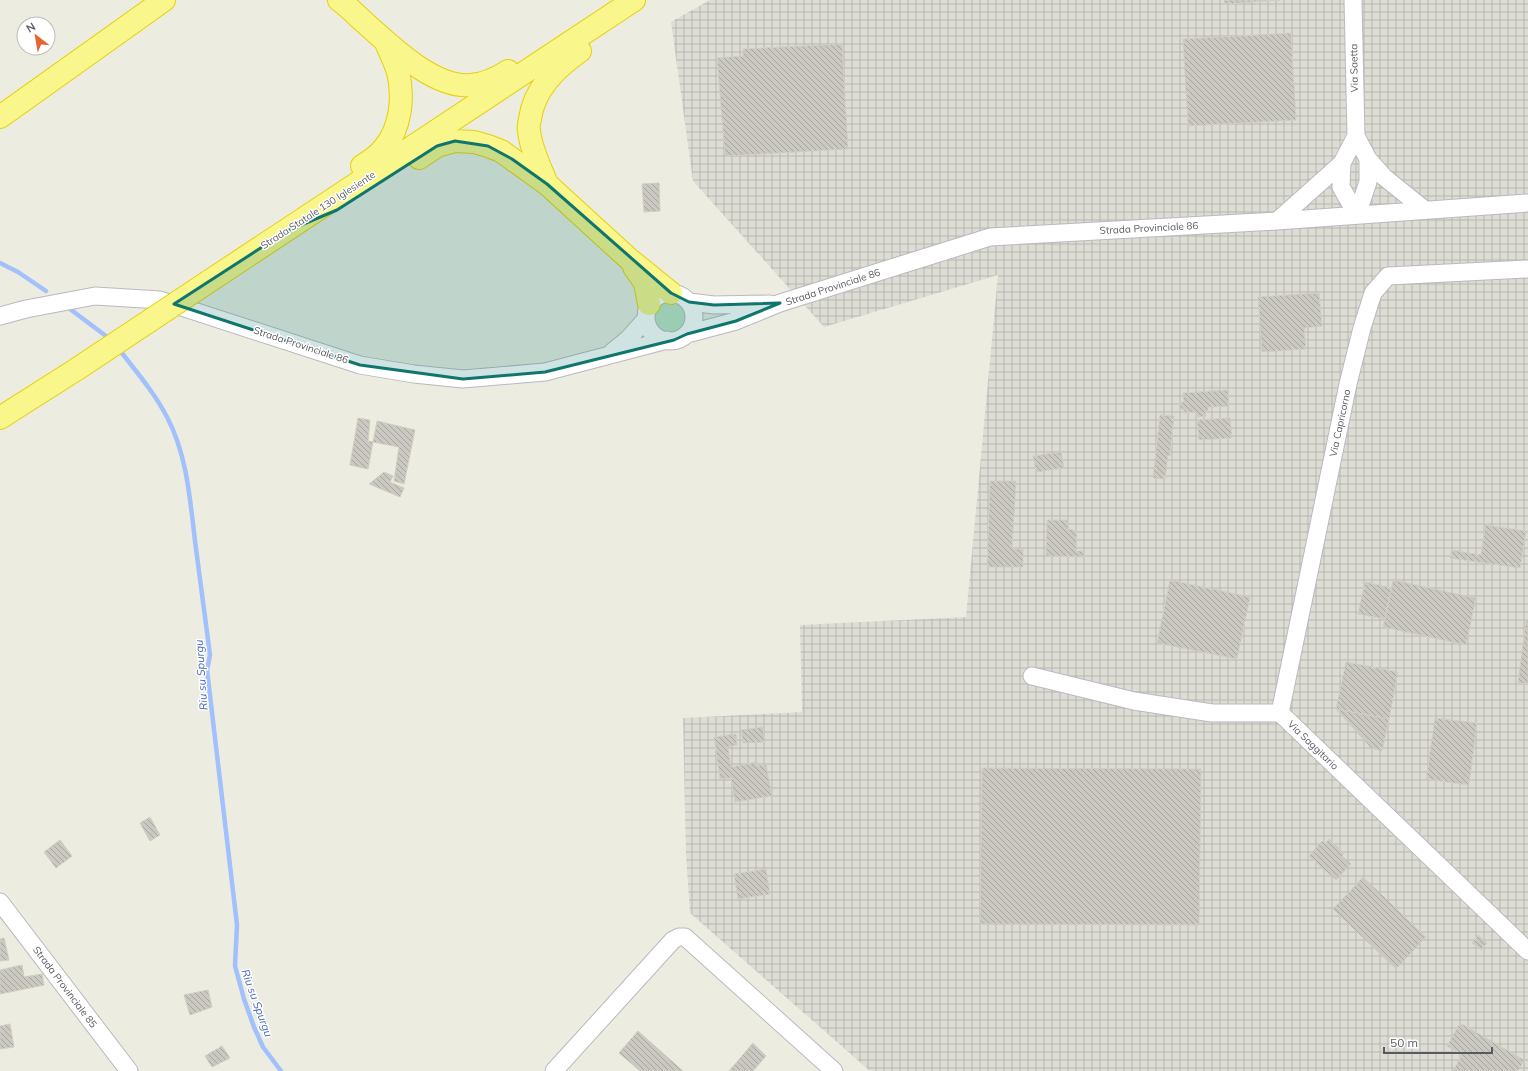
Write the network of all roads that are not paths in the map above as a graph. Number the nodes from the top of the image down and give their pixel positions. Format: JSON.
{"nodes":[{"id":1,"x":164,"y":0,"type":"edge"},
{"id":2,"x":339,"y":0,"type":"edge"},
{"id":3,"x":620,"y":0,"type":"edge"},
{"id":4,"x":634,"y":0,"type":"edge"},
{"id":5,"x":643,"y":0,"type":"edge"},
{"id":6,"x":1353,"y":0,"type":"edge"},
{"id":7,"x":386,"y":42,"type":"junction"},
{"id":8,"x":0,"y":117,"type":"edge"},
{"id":9,"x":1356,"y":136,"type":"junction"},
{"id":10,"x":1368,"y":159,"type":"junction"},
{"id":11,"x":1342,"y":163,"type":"junction"},
{"id":12,"x":547,"y":184,"type":"junction"},
{"id":13,"x":1528,"y":203,"type":"edge"},
{"id":14,"x":1425,"y":210,"type":"junction"},
{"id":15,"x":1357,"y":215,"type":"junction"},
{"id":16,"x":1277,"y":221,"type":"junction"},
{"id":17,"x":287,"y":231,"type":"junction"},
{"id":18,"x":629,"y":259,"type":"junction"},
{"id":19,"x":1528,"y":269,"type":"edge"},
{"id":20,"x":680,"y":297,"type":"junction"},
{"id":21,"x":780,"y":303,"type":"junction"},
{"id":22,"x":648,"y":312,"type":"junction"},
{"id":23,"x":0,"y":316,"type":"edge"},
{"id":24,"x":687,"y":334,"type":"junction"},
{"id":25,"x":667,"y":340,"type":"junction"},
{"id":26,"x":605,"y":357,"type":"junction"},
{"id":27,"x":0,"y":418,"type":"edge"},
{"id":28,"x":1032,"y":676,"type":"dead end"},
{"id":29,"x":1280,"y":713,"type":"junction"},
{"id":30,"x":0,"y":902,"type":"edge"},
{"id":31,"x":1528,"y":951,"type":"edge"},
{"id":32,"x":130,"y":1071,"type":"edge"},
{"id":33,"x":554,"y":1071,"type":"edge"},
{"id":34,"x":834,"y":1071,"type":"edge"}],
"edges":[{"from":1,"to":8,"type":"highway"},
{"from":2,"to":7,"type":"highway"},
{"from":3,"to":7,"type":"highway"},
{"from":4,"to":17,"type":"highway","name":"Strada Statale 130 Iglesiente"},
{"from":5,"to":12,"type":"highway"},
{"from":6,"to":9,"type":"street","name":"Via Saetta"},
{"from":7,"to":17,"type":"highway"},
{"from":9,"to":10,"type":"street","name":"Via Saetta"},
{"from":9,"to":11,"type":"street","name":"Via Saetta"},
{"from":10,"to":14,"type":"street","name":"Via Saetta"},
{"from":10,"to":15,"type":"street","name":"Via Saetta"},
{"from":11,"to":15,"type":"street","name":"Via Saetta"},
{"from":11,"to":16,"type":"street","name":"Via Saetta"},
{"from":12,"to":17,"type":"highway"},
{"from":12,"to":18,"type":"highway"},
{"from":13,"to":14,"type":"street","name":"Strada Provinciale 86"},
{"from":14,"to":15,"type":"street","name":"Strada Provinciale 86"},
{"from":15,"to":16,"type":"street","name":"Strada Provinciale 86"},
{"from":16,"to":21,"type":"street","name":"Strada Provinciale 86"},
{"from":17,"to":27,"type":"highway","name":"Strada Statale 130 Iglesiente","bridge":true},
{"from":18,"to":20,"type":"highway"},
{"from":18,"to":22,"type":"highway"},
{"from":19,"to":29,"type":"street","name":"Via Capricorno"},
{"from":20,"to":21,"type":"street","name":"Strada Provinciale 86"},
{"from":20,"to":22,"type":"street"},
{"from":20,"to":24,"type":"street"},
{"from":21,"to":24,"type":"street","name":"Strada Provinciale 86"},
{"from":22,"to":25,"type":"street"},
{"from":22,"to":26,"type":"street","name":"Strada Provinciale 86"},
{"from":23,"to":26,"type":"street","name":"Strada Provinciale 86"},
{"from":24,"to":25,"type":"street"},
{"from":25,"to":26,"type":"street","name":"Strada Provinciale 86"},
{"from":28,"to":29,"type":"street","name":"Via Saggitario"},
{"from":29,"to":31,"type":"street","name":"Via Saggitario"},
{"from":30,"to":32,"type":"street","name":"Strada Provinciale 85"},
{"from":33,"to":34,"type":"street"}]}
